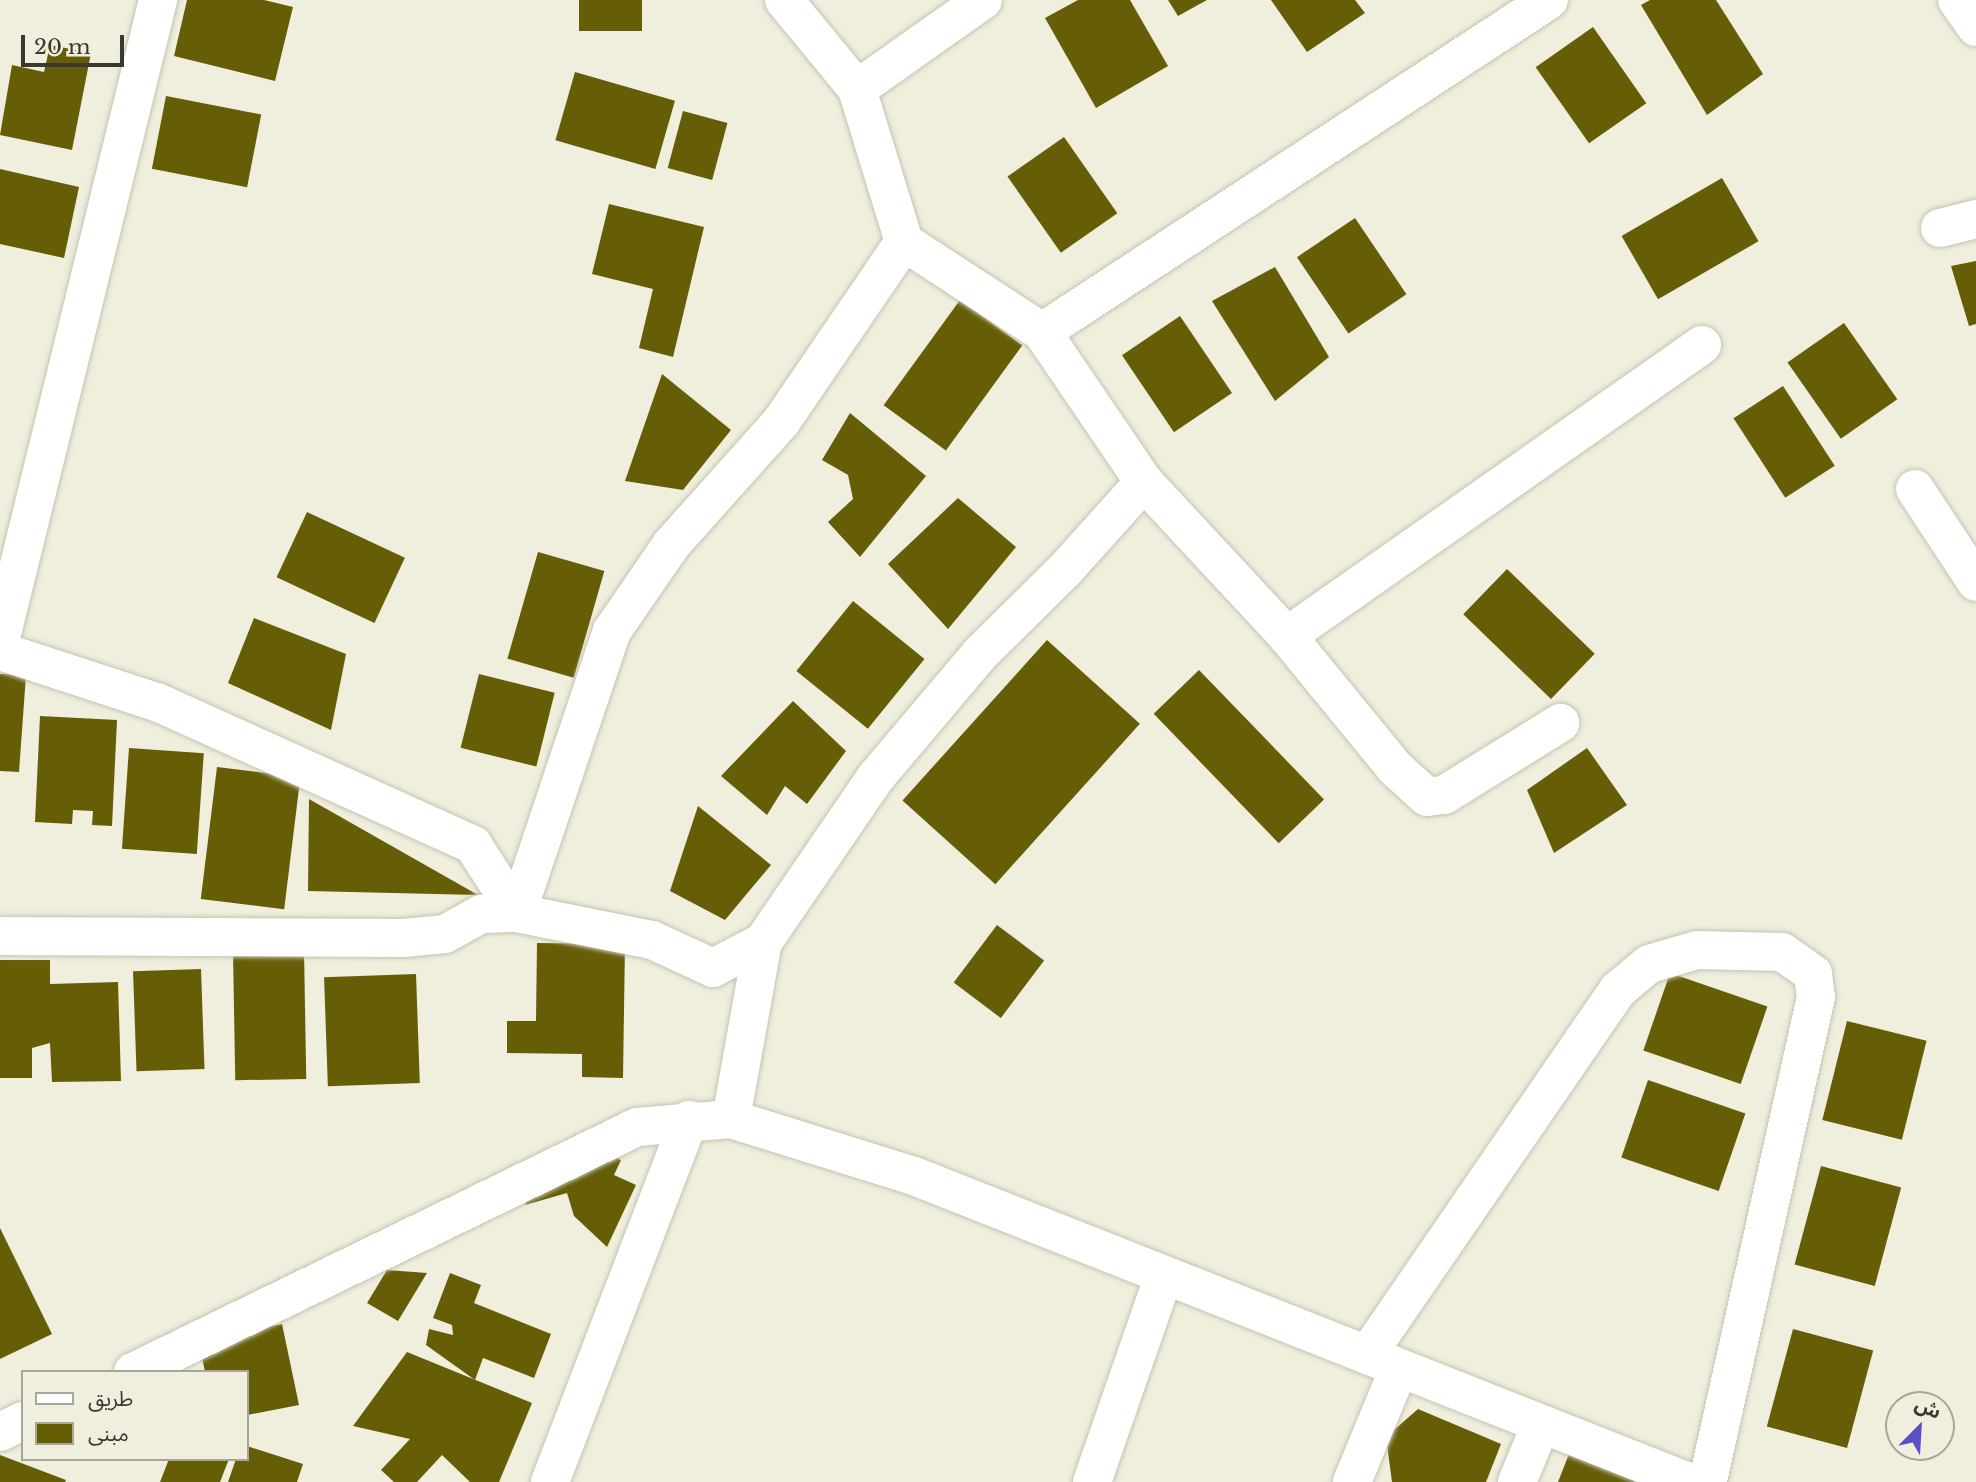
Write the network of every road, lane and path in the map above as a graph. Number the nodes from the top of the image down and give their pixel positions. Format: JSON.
{"nodes":[{"id":1,"x":158,"y":0,"type":"edge"},
{"id":2,"x":784,"y":0,"type":"edge"},
{"id":3,"x":982,"y":0,"type":"edge"},
{"id":4,"x":1549,"y":0,"type":"edge"},
{"id":5,"x":1957,"y":0,"type":"edge"},
{"id":6,"x":1976,"y":27,"type":"edge"},
{"id":7,"x":857,"y":89,"type":"junction"},
{"id":8,"x":904,"y":242,"type":"junction"},
{"id":9,"x":1042,"y":332,"type":"junction"},
{"id":10,"x":1702,"y":345,"type":"dead end"},
{"id":11,"x":1144,"y":482,"type":"junction"},
{"id":12,"x":1915,"y":489,"type":"dead end"},
{"id":13,"x":1976,"y":582,"type":"edge"},
{"id":14,"x":1287,"y":636,"type":"junction"},
{"id":15,"x":0,"y":642,"type":"edge"},
{"id":16,"x":0,"y":652,"type":"edge"},
{"id":17,"x":1560,"y":723,"type":"dead end"},
{"id":18,"x":517,"y":913,"type":"junction"},
{"id":19,"x":0,"y":936,"type":"edge"},
{"id":20,"x":763,"y":942,"type":"junction"},
{"id":21,"x":731,"y":1119,"type":"junction"},
{"id":22,"x":689,"y":1120,"type":"junction"},
{"id":23,"x":1164,"y":1275,"type":"junction"},
{"id":24,"x":1383,"y":1362,"type":"junction"},
{"id":25,"x":137,"y":1370,"type":"edge"},
{"id":26,"x":21,"y":1422,"type":"edge"},
{"id":27,"x":1541,"y":1424,"type":"junction"},
{"id":28,"x":0,"y":1432,"type":"edge"},
{"id":29,"x":550,"y":1482,"type":"edge"},
{"id":30,"x":1092,"y":1482,"type":"edge"},
{"id":31,"x":1352,"y":1482,"type":"edge"},
{"id":32,"x":1517,"y":1482,"type":"edge"},
{"id":33,"x":1689,"y":1482,"type":"edge"},
{"id":34,"x":1708,"y":1482,"type":"edge"}],
"edges":[{"from":1,"to":15,"type":"street"},
{"from":2,"to":7,"type":"street"},
{"from":3,"to":7,"type":"street"},
{"from":4,"to":9,"type":"street"},
{"from":5,"to":6,"type":"street"},
{"from":7,"to":8,"type":"street"},
{"from":8,"to":9,"type":"street"},
{"from":8,"to":18,"type":"street"},
{"from":9,"to":11,"type":"street"},
{"from":10,"to":14,"type":"street"},
{"from":11,"to":14,"type":"street"},
{"from":11,"to":20,"type":"street"},
{"from":12,"to":13,"type":"street"},
{"from":14,"to":17,"type":"street"},
{"from":16,"to":18,"type":"street"},
{"from":18,"to":19,"type":"street"},
{"from":18,"to":20,"type":"street"},
{"from":20,"to":21,"type":"street"},
{"from":21,"to":22,"type":"street"},
{"from":21,"to":23,"type":"street"},
{"from":22,"to":25,"type":"street"},
{"from":22,"to":29,"type":"street"},
{"from":23,"to":24,"type":"street"},
{"from":23,"to":30,"type":"street"},
{"from":24,"to":27,"type":"street"},
{"from":24,"to":31,"type":"street"},
{"from":24,"to":34,"type":"street"},
{"from":26,"to":28,"type":"street"},
{"from":27,"to":32,"type":"street"},
{"from":27,"to":33,"type":"street"}]}
